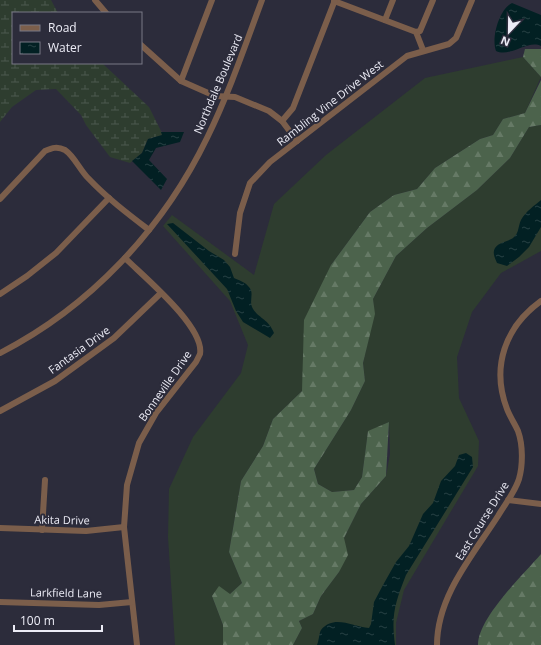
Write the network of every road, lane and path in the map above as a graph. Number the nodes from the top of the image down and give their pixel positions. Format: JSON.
{"nodes":[{"id":1,"x":95,"y":0,"type":"edge"},
{"id":2,"x":212,"y":0,"type":"edge"},
{"id":3,"x":262,"y":0,"type":"edge"},
{"id":4,"x":393,"y":0,"type":"edge"},
{"id":5,"x":433,"y":0,"type":"edge"},
{"id":6,"x":472,"y":0,"type":"edge"},
{"id":7,"x":334,"y":1,"type":"edge"},
{"id":8,"x":105,"y":12,"type":"edge"},
{"id":9,"x":386,"y":20,"type":"junction"},
{"id":10,"x":416,"y":32,"type":"junction"},
{"id":11,"x":142,"y":46,"type":"edge"},
{"id":12,"x":423,"y":50,"type":"junction"},
{"id":13,"x":181,"y":81,"type":"junction"},
{"id":14,"x":225,"y":97,"type":"junction"},
{"id":15,"x":282,"y":121,"type":"junction"},
{"id":16,"x":297,"y":141,"type":"junction"},
{"id":17,"x":109,"y":198,"type":"junction"},
{"id":18,"x":0,"y":199,"type":"edge"},
{"id":19,"x":149,"y":230,"type":"junction"},
{"id":20,"x":235,"y":254,"type":"dead end"},
{"id":21,"x":125,"y":258,"type":"junction"},
{"id":22,"x":161,"y":293,"type":"junction"},
{"id":23,"x":0,"y":294,"type":"edge"},
{"id":24,"x":541,"y":301,"type":"edge"},
{"id":25,"x":0,"y":354,"type":"edge"},
{"id":26,"x":0,"y":411,"type":"edge"},
{"id":27,"x":45,"y":480,"type":"dead end"},
{"id":28,"x":508,"y":500,"type":"junction"},
{"id":29,"x":541,"y":504,"type":"edge"},
{"id":30,"x":124,"y":527,"type":"junction"},
{"id":31,"x":0,"y":528,"type":"edge"},
{"id":32,"x":42,"y":530,"type":"junction"},
{"id":33,"x":0,"y":602,"type":"edge"},
{"id":34,"x":132,"y":602,"type":"junction"},
{"id":35,"x":137,"y":645,"type":"edge"},
{"id":36,"x":437,"y":645,"type":"edge"}],
"edges":[{"from":1,"to":8,"type":"street"},
{"from":2,"to":13,"type":"street"},
{"from":3,"to":14,"type":"street","name":"Northdale Boulevard"},
{"from":4,"to":9,"type":"street"},
{"from":5,"to":10,"type":"street"},
{"from":6,"to":12,"type":"street","name":"Rambling Vine Drive West"},
{"from":7,"to":9,"type":"street"},
{"from":7,"to":15,"type":"street"},
{"from":9,"to":10,"type":"street"},
{"from":10,"to":12,"type":"street"},
{"from":11,"to":13,"type":"street"},
{"from":12,"to":16,"type":"street","name":"Rambling Vine Drive West"},
{"from":13,"to":14,"type":"street"},
{"from":14,"to":15,"type":"street"},
{"from":14,"to":19,"type":"street","name":"Northdale Boulevard"},
{"from":15,"to":16,"type":"street"},
{"from":16,"to":20,"type":"street","name":"Rambling Vine Drive West"},
{"from":17,"to":18,"type":"street"},
{"from":17,"to":19,"type":"street"},
{"from":17,"to":23,"type":"street"},
{"from":19,"to":21,"type":"street","name":"Northdale Boulevard"},
{"from":21,"to":22,"type":"street","name":"Bonneville Drive"},
{"from":21,"to":25,"type":"street","name":"Northdale Boulevard"},
{"from":22,"to":26,"type":"street","name":"Fantasia Drive"},
{"from":22,"to":30,"type":"street","name":"Bonneville Drive"},
{"from":24,"to":28,"type":"street","name":"East Course Drive"},
{"from":27,"to":32,"type":"street"},
{"from":28,"to":29,"type":"street"},
{"from":28,"to":36,"type":"street","name":"East Course Drive"},
{"from":30,"to":32,"type":"street","name":"Akita Drive"},
{"from":30,"to":34,"type":"street","name":"Bonneville Drive"},
{"from":31,"to":32,"type":"street","name":"Akita Drive"},
{"from":33,"to":34,"type":"street","name":"Larkfield Lane"},
{"from":34,"to":35,"type":"street","name":"Bonneville Drive"}]}
